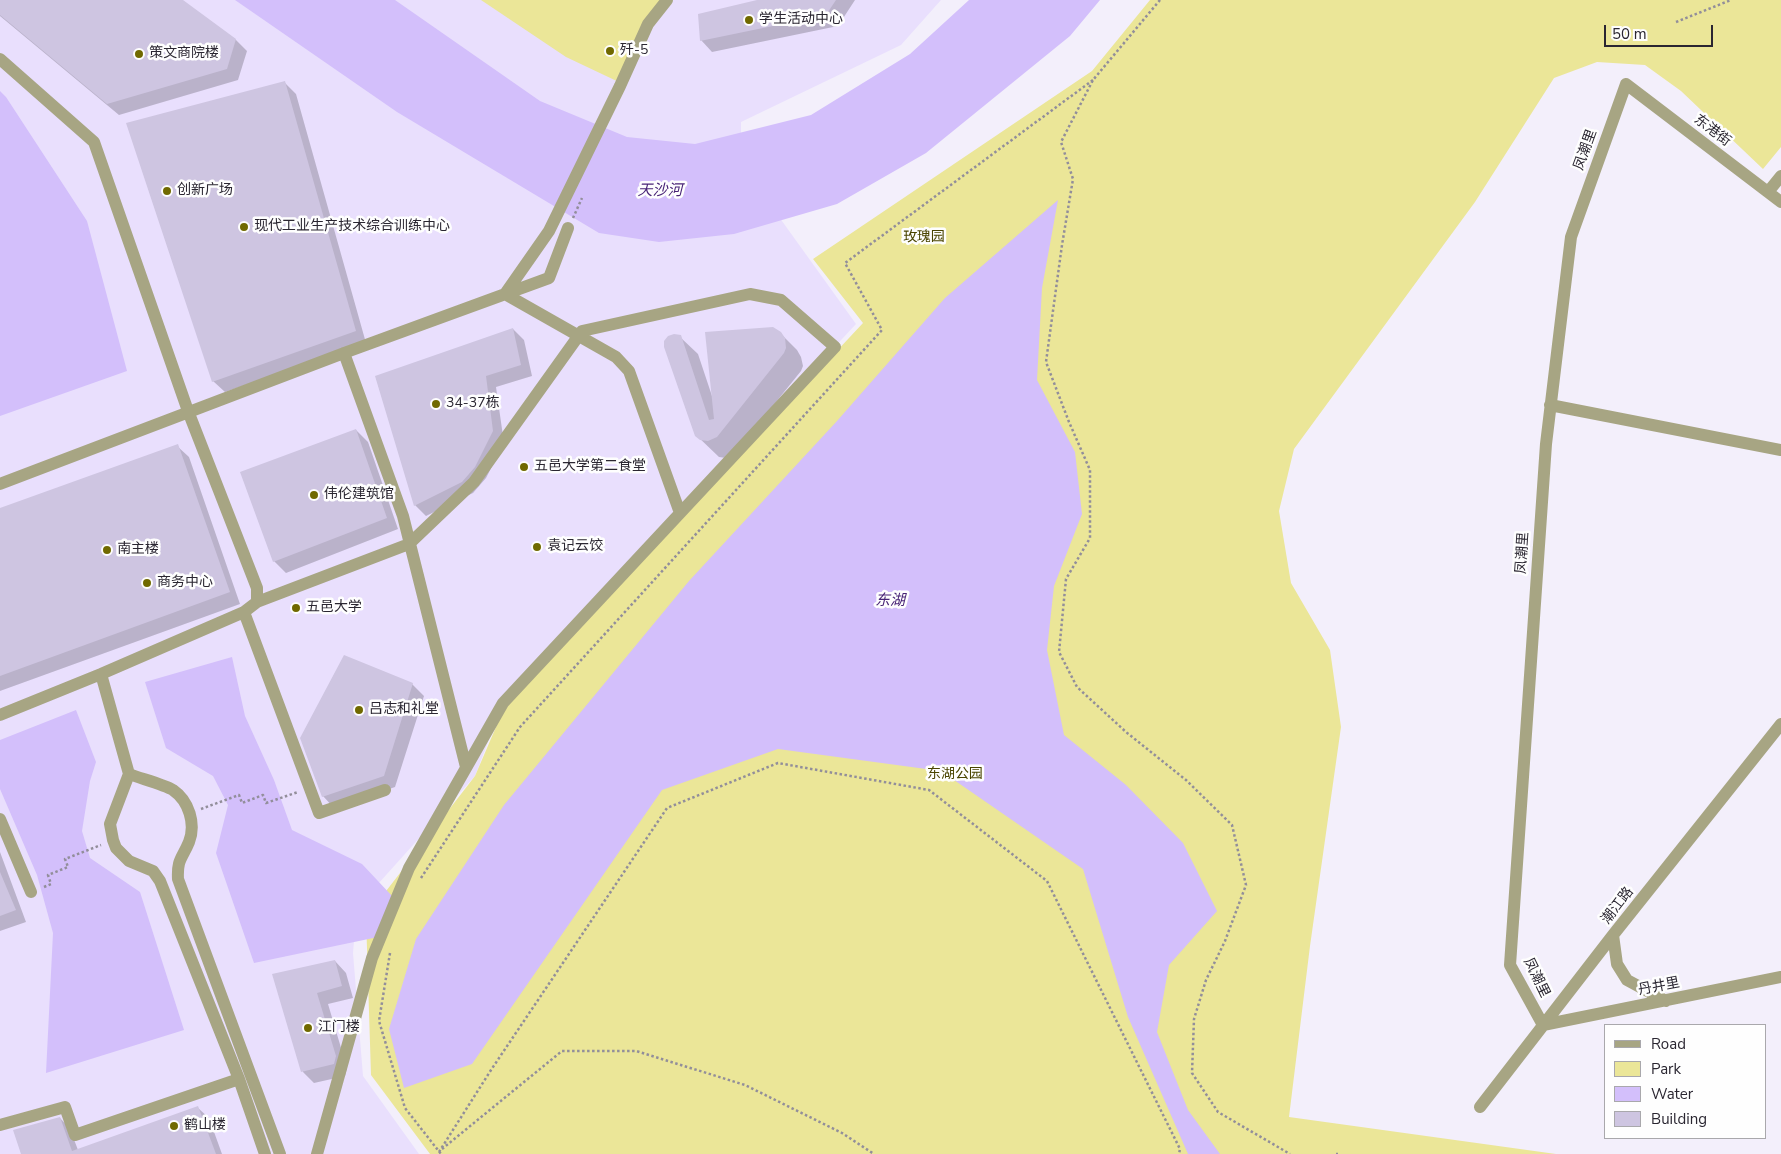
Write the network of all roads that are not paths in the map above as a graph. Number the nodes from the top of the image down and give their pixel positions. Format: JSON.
{"nodes":[{"id":1,"x":667,"y":0,"type":"edge"},
{"id":2,"x":0,"y":59,"type":"edge"},
{"id":3,"x":1626,"y":84,"type":"joint"},
{"id":4,"x":1781,"y":176,"type":"edge"},
{"id":5,"x":1768,"y":192,"type":"junction"},
{"id":6,"x":1781,"y":202,"type":"edge"},
{"id":7,"x":568,"y":228,"type":"dead end"},
{"id":8,"x":505,"y":294,"type":"junction"},
{"id":9,"x":578,"y":336,"type":"junction"},
{"id":10,"x":344,"y":353,"type":"junction"},
{"id":11,"x":1550,"y":406,"type":"junction"},
{"id":12,"x":188,"y":411,"type":"junction"},
{"id":13,"x":1781,"y":450,"type":"edge"},
{"id":14,"x":0,"y":484,"type":"edge"},
{"id":15,"x":680,"y":513,"type":"junction"},
{"id":16,"x":409,"y":544,"type":"junction"},
{"id":17,"x":257,"y":602,"type":"junction"},
{"id":18,"x":244,"y":612,"type":"junction"},
{"id":19,"x":101,"y":674,"type":"junction"},
{"id":20,"x":0,"y":715,"type":"edge"},
{"id":21,"x":1781,"y":724,"type":"edge"},
{"id":22,"x":466,"y":767,"type":"junction"},
{"id":23,"x":129,"y":774,"type":"junction"},
{"id":24,"x":385,"y":790,"type":"dead end"},
{"id":25,"x":0,"y":818,"type":"edge"},
{"id":26,"x":31,"y":892,"type":"road end"},
{"id":27,"x":1613,"y":935,"type":"junction"},
{"id":28,"x":1781,"y":978,"type":"edge"},
{"id":29,"x":1666,"y":1001,"type":"junction"},
{"id":30,"x":1543,"y":1025,"type":"junction"},
{"id":31,"x":239,"y":1079,"type":"junction"},
{"id":32,"x":1480,"y":1107,"type":"dead end"},
{"id":33,"x":0,"y":1125,"type":"edge"},
{"id":34,"x":265,"y":1154,"type":"edge"},
{"id":35,"x":280,"y":1154,"type":"edge"},
{"id":36,"x":317,"y":1154,"type":"edge"}],
"edges":[{"from":1,"to":8,"type":"street"},
{"from":2,"to":12,"type":"street"},
{"from":3,"to":5,"type":"street","name":"东港街"},
{"from":3,"to":11,"type":"street","name":"凤潮里"},
{"from":4,"to":5,"type":"street"},
{"from":5,"to":6,"type":"street","name":"东港街"},
{"from":7,"to":8,"type":"street"},
{"from":8,"to":9,"type":"street"},
{"from":8,"to":10,"type":"street"},
{"from":9,"to":15,"type":"street"},
{"from":9,"to":15,"type":"street"},
{"from":9,"to":16,"type":"street"},
{"from":10,"to":12,"type":"street"},
{"from":10,"to":16,"type":"street"},
{"from":11,"to":13,"type":"street"},
{"from":11,"to":30,"type":"street","name":"凤潮里"},
{"from":12,"to":14,"type":"street"},
{"from":12,"to":17,"type":"street"},
{"from":15,"to":22,"type":"street"},
{"from":16,"to":17,"type":"street"},
{"from":16,"to":22,"type":"street"},
{"from":17,"to":18,"type":"street"},
{"from":18,"to":19,"type":"street"},
{"from":18,"to":24,"type":"street"},
{"from":19,"to":20,"type":"street"},
{"from":19,"to":23,"type":"street"},
{"from":21,"to":27,"type":"street","name":"潮江路"},
{"from":22,"to":36,"type":"street"},
{"from":23,"to":31,"type":"street"},
{"from":23,"to":35,"type":"street"},
{"from":25,"to":26,"type":"street"},
{"from":27,"to":29,"type":"street"},
{"from":27,"to":30,"type":"street","name":"潮江路"},
{"from":28,"to":29,"type":"street","name":"丹井里"},
{"from":29,"to":30,"type":"street","name":"丹井里"},
{"from":30,"to":32,"type":"street","name":"潮江路"},
{"from":31,"to":33,"type":"street"},
{"from":31,"to":34,"type":"street"}]}
